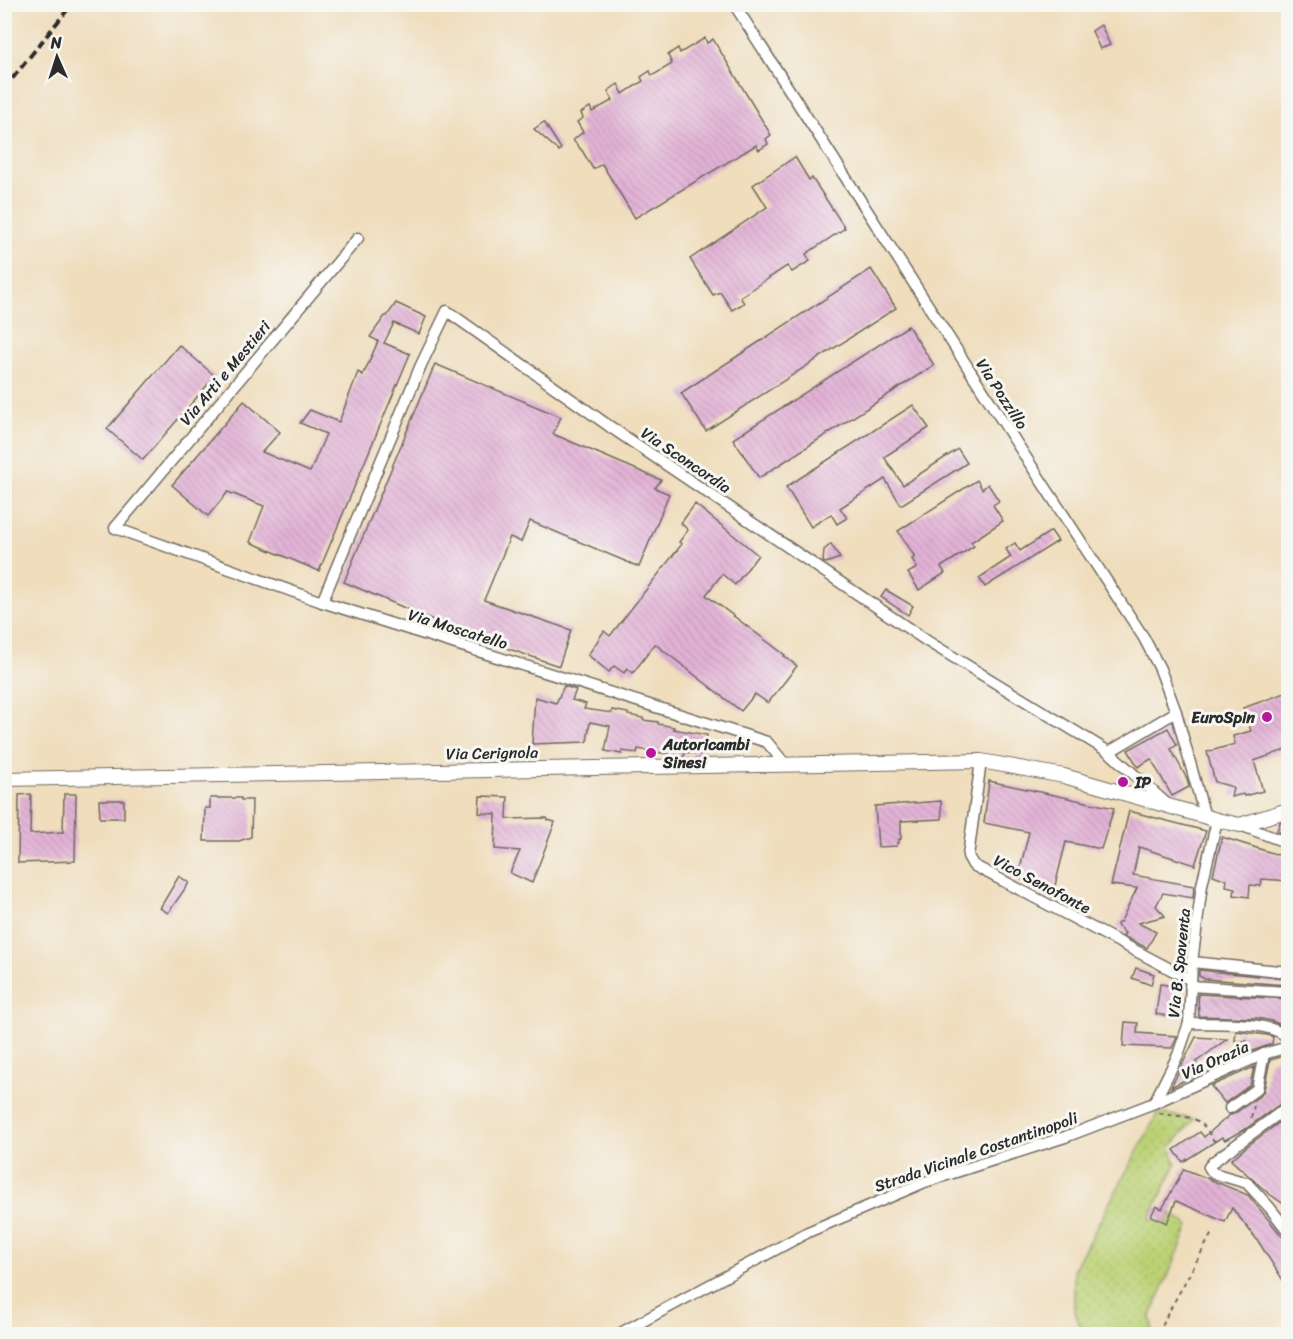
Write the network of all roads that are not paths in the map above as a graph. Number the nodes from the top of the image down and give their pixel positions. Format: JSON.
{"nodes":[{"id":1,"x":734,"y":4,"type":"edge"},
{"id":2,"x":358,"y":238,"type":"dead end"},
{"id":3,"x":115,"y":528,"type":"joint"},
{"id":4,"x":322,"y":602,"type":"junction"},
{"id":5,"x":1176,"y":711,"type":"junction"},
{"id":6,"x":1109,"y":752,"type":"junction"},
{"id":7,"x":981,"y":761,"type":"junction"},
{"id":8,"x":785,"y":764,"type":"junction"},
{"id":9,"x":4,"y":779,"type":"edge"},
{"id":10,"x":1171,"y":807,"type":"junction"},
{"id":11,"x":1288,"y":810,"type":"edge"},
{"id":12,"x":1211,"y":819,"type":"junction"},
{"id":13,"x":1240,"y":825,"type":"junction"},
{"id":14,"x":1288,"y":843,"type":"edge"},
{"id":15,"x":1192,"y":962,"type":"junction"},
{"id":16,"x":1288,"y":972,"type":"edge"},
{"id":17,"x":1190,"y":983,"type":"junction"},
{"id":18,"x":1288,"y":992,"type":"edge"},
{"id":19,"x":1189,"y":1023,"type":"junction"},
{"id":20,"x":1288,"y":1038,"type":"edge"},
{"id":21,"x":1288,"y":1047,"type":"edge"},
{"id":22,"x":1264,"y":1054,"type":"junction"},
{"id":23,"x":1154,"y":1103,"type":"junction"},
{"id":24,"x":1288,"y":1107,"type":"edge"},
{"id":25,"x":1230,"y":1108,"type":"dead end"},
{"id":26,"x":1288,"y":1231,"type":"edge"},
{"id":27,"x":619,"y":1335,"type":"edge"}],
"edges":[{"from":1,"to":5,"type":"street","name":"Via Pozzillo"},
{"from":2,"to":3,"type":"street","name":"Via Arti e Mestieri"},
{"from":3,"to":4,"type":"street","name":"Via Moscatello"},
{"from":4,"to":6,"type":"street","name":"Via Sconcordia"},
{"from":4,"to":8,"type":"street","name":"Via Moscatello"},
{"from":5,"to":6,"type":"street"},
{"from":5,"to":12,"type":"street","name":"Via Pozzillo"},
{"from":6,"to":10,"type":"street","name":"Via Sconcordia"},
{"from":7,"to":8,"type":"street","name":"Via Cerignola"},
{"from":7,"to":10,"type":"street","name":"Via Cerignola"},
{"from":7,"to":17,"type":"street","name":"Vico Senofonte"},
{"from":8,"to":9,"type":"street","name":"Via Cerignola"},
{"from":10,"to":12,"type":"street","name":"Via Cerignola"},
{"from":11,"to":13,"type":"street"},
{"from":12,"to":13,"type":"street","name":"Via Cerignola"},
{"from":12,"to":15,"type":"street","name":"Via B. Spaventa"},
{"from":13,"to":14,"type":"street"},
{"from":15,"to":16,"type":"street"},
{"from":15,"to":17,"type":"street","name":"Via B. Spaventa"},
{"from":17,"to":18,"type":"street"},
{"from":17,"to":19,"type":"street","name":"Via B. Spaventa"},
{"from":19,"to":20,"type":"street"},
{"from":19,"to":23,"type":"street","name":"Via B. Spaventa"},
{"from":21,"to":22,"type":"street","name":"Via Orazia"},
{"from":22,"to":23,"type":"street","name":"Via Orazia"},
{"from":22,"to":25,"type":"street"},
{"from":23,"to":27,"type":"street","name":"Strada Vicinale Costantinopoli"},
{"from":24,"to":26,"type":"street"}]}
